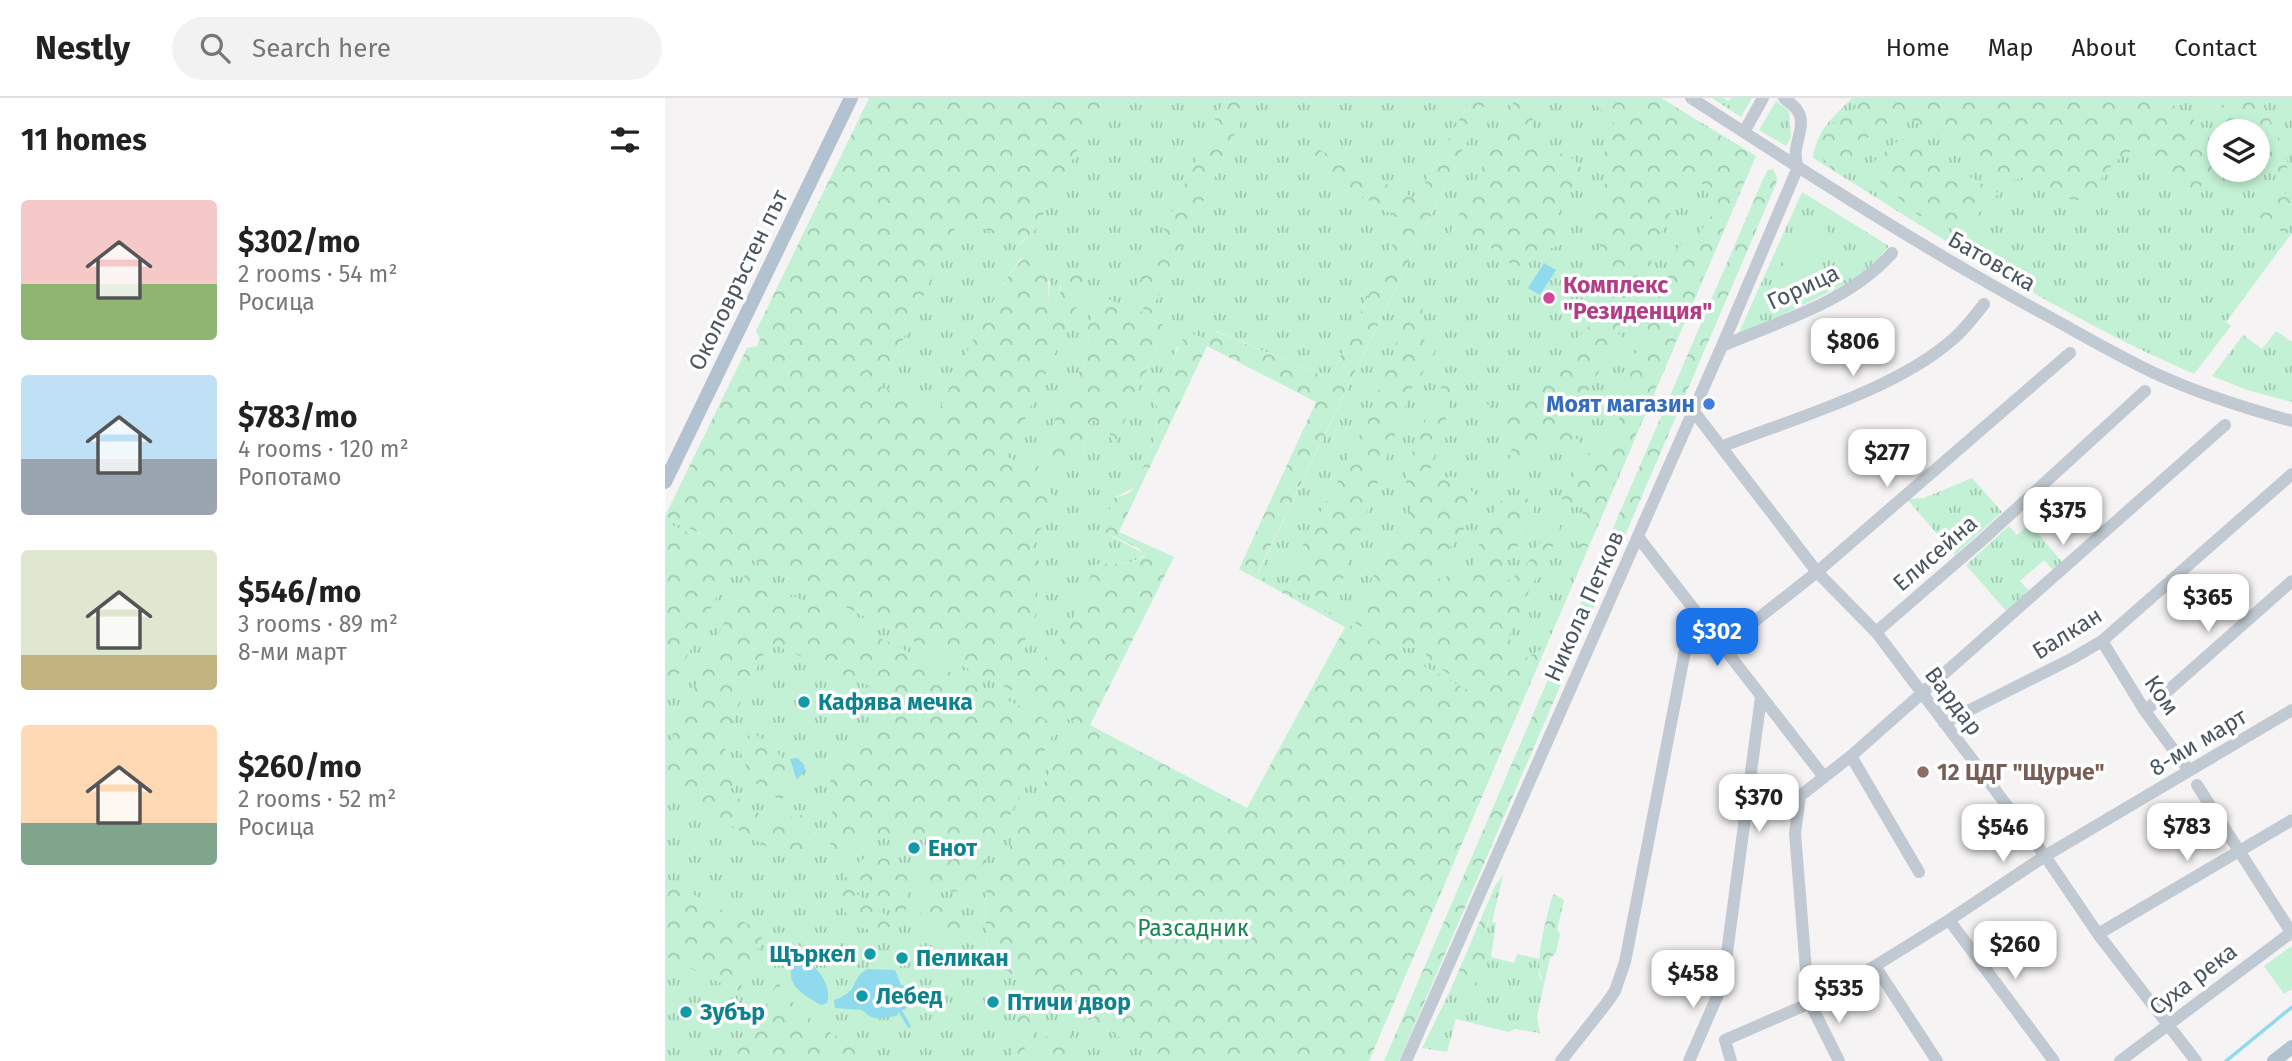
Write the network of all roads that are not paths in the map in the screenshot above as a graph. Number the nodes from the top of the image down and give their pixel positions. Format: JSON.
{"nodes":[{"id":1,"x":851,"y":98,"type":"edge"},
{"id":2,"x":1691,"y":98,"type":"edge"},
{"id":3,"x":1763,"y":98,"type":"edge"},
{"id":4,"x":1784,"y":98,"type":"edge"},
{"id":5,"x":1744,"y":132,"type":"junction"},
{"id":6,"x":1798,"y":167,"type":"junction"},
{"id":7,"x":1824,"y":184,"type":"junction"},
{"id":8,"x":1787,"y":194,"type":"junction"},
{"id":9,"x":1892,"y":253,"type":"dead end"},
{"id":10,"x":1984,"y":304,"type":"dead end"},
{"id":11,"x":1722,"y":346,"type":"junction"},
{"id":12,"x":2070,"y":353,"type":"dead end"},
{"id":13,"x":2145,"y":391,"type":"dead end"},
{"id":14,"x":1692,"y":409,"type":"junction"},
{"id":15,"x":2292,"y":421,"type":"edge"},
{"id":16,"x":2225,"y":425,"type":"dead end"},
{"id":17,"x":1721,"y":447,"type":"junction"},
{"id":18,"x":2292,"y":474,"type":"edge"},
{"id":19,"x":665,"y":482,"type":"edge"},
{"id":20,"x":1638,"y":537,"type":"junction"},
{"id":21,"x":1817,"y":572,"type":"junction"},
{"id":22,"x":2292,"y":581,"type":"edge"},
{"id":23,"x":1693,"y":609,"type":"junction"},
{"id":24,"x":1876,"y":632,"type":"junction"},
{"id":25,"x":2102,"y":641,"type":"junction"},
{"id":26,"x":1722,"y":647,"type":"junction"},
{"id":27,"x":1922,"y":694,"type":"junction"},
{"id":28,"x":1761,"y":697,"type":"junction"},
{"id":29,"x":2292,"y":710,"type":"edge"},
{"id":30,"x":2145,"y":711,"type":"junction"},
{"id":31,"x":1944,"y":723,"type":"junction"},
{"id":32,"x":1851,"y":756,"type":"junction"},
{"id":33,"x":2189,"y":771,"type":"junction"},
{"id":34,"x":1824,"y":777,"type":"junction"},
{"id":35,"x":2197,"y":785,"type":"dead end"},
{"id":36,"x":2292,"y":820,"type":"edge"},
{"id":37,"x":2240,"y":851,"type":"junction"},
{"id":38,"x":2045,"y":856,"type":"junction"},
{"id":39,"x":1919,"y":872,"type":"dead end"},
{"id":40,"x":1949,"y":920,"type":"junction"},
{"id":41,"x":2292,"y":932,"type":"edge"},
{"id":42,"x":2098,"y":934,"type":"junction"},
{"id":43,"x":1875,"y":966,"type":"junction"},
{"id":44,"x":1813,"y":1001,"type":"junction"},
{"id":45,"x":2168,"y":1024,"type":"junction"},
{"id":46,"x":2292,"y":1047,"type":"edge"},
{"id":47,"x":1406,"y":1061,"type":"edge"},
{"id":48,"x":1561,"y":1061,"type":"edge"},
{"id":49,"x":1689,"y":1061,"type":"edge"},
{"id":50,"x":1731,"y":1061,"type":"edge"},
{"id":51,"x":1839,"y":1061,"type":"edge"},
{"id":52,"x":1937,"y":1061,"type":"edge"},
{"id":53,"x":2054,"y":1061,"type":"edge"},
{"id":54,"x":2120,"y":1061,"type":"edge"},
{"id":55,"x":2196,"y":1061,"type":"edge"},
{"id":56,"x":2274,"y":1061,"type":"edge"}],
"edges":[{"from":1,"to":19,"type":"main road","name":"Околовръстен път"},
{"from":2,"to":5,"type":"street","name":"Батовска"},
{"from":3,"to":5,"type":"street"},
{"from":4,"to":6,"type":"street"},
{"from":5,"to":6,"type":"street","name":"Батовска"},
{"from":6,"to":7,"type":"street","name":"Батовска"},
{"from":6,"to":8,"type":"street","name":"Никола Петков"},
{"from":7,"to":8,"type":"street"},
{"from":7,"to":15,"type":"street","name":"Батовска"},
{"from":8,"to":11,"type":"street","name":"Никола Петков"},
{"from":9,"to":11,"type":"street","name":"Горица"},
{"from":10,"to":17,"type":"street"},
{"from":11,"to":14,"type":"street","name":"Никола Петков"},
{"from":12,"to":21,"type":"street"},
{"from":13,"to":24,"type":"street","name":"Елисейна"},
{"from":14,"to":17,"type":"street","name":"Вардар"},
{"from":14,"to":20,"type":"street","name":"Никола Петков"},
{"from":16,"to":27,"type":"street"},
{"from":17,"to":21,"type":"street","name":"Вардар"},
{"from":18,"to":25,"type":"street","name":"Балкан"},
{"from":20,"to":23,"type":"street"},
{"from":20,"to":47,"type":"street","name":"Никола Петков"},
{"from":21,"to":24,"type":"street","name":"Вардар"},
{"from":21,"to":26,"type":"street"},
{"from":22,"to":30,"type":"street"},
{"from":23,"to":26,"type":"street"},
{"from":23,"to":48,"type":"street"},
{"from":24,"to":27,"type":"street","name":"Вардар"},
{"from":25,"to":30,"type":"street","name":"Ком"},
{"from":25,"to":31,"type":"street","name":"Балкан"},
{"from":26,"to":28,"type":"street"},
{"from":27,"to":31,"type":"street","name":"Вардар"},
{"from":27,"to":32,"type":"street"},
{"from":28,"to":34,"type":"street"},
{"from":28,"to":49,"type":"street"},
{"from":29,"to":33,"type":"street","name":"8-ми март"},
{"from":30,"to":33,"type":"street","name":"Ком"},
{"from":31,"to":38,"type":"street","name":"Вардар"},
{"from":32,"to":34,"type":"street"},
{"from":32,"to":39,"type":"street"},
{"from":33,"to":38,"type":"street","name":"8-ми март"},
{"from":34,"to":44,"type":"street"},
{"from":35,"to":37,"type":"street"},
{"from":36,"to":37,"type":"street"},
{"from":37,"to":41,"type":"street"},
{"from":37,"to":42,"type":"street"},
{"from":38,"to":40,"type":"street","name":"8-ми март"},
{"from":38,"to":42,"type":"street","name":"Вардар"},
{"from":40,"to":43,"type":"street","name":"8-ми март"},
{"from":40,"to":53,"type":"street"},
{"from":41,"to":45,"type":"street","name":"Суха река"},
{"from":42,"to":45,"type":"street","name":"Вардар"},
{"from":43,"to":44,"type":"street","name":"8-ми март"},
{"from":43,"to":52,"type":"street"},
{"from":44,"to":50,"type":"street","name":"8-ми март"},
{"from":44,"to":51,"type":"street"},
{"from":45,"to":54,"type":"street","name":"Суха река"},
{"from":45,"to":55,"type":"street","name":"Вардар"},
{"from":46,"to":56,"type":"main road"}]}
